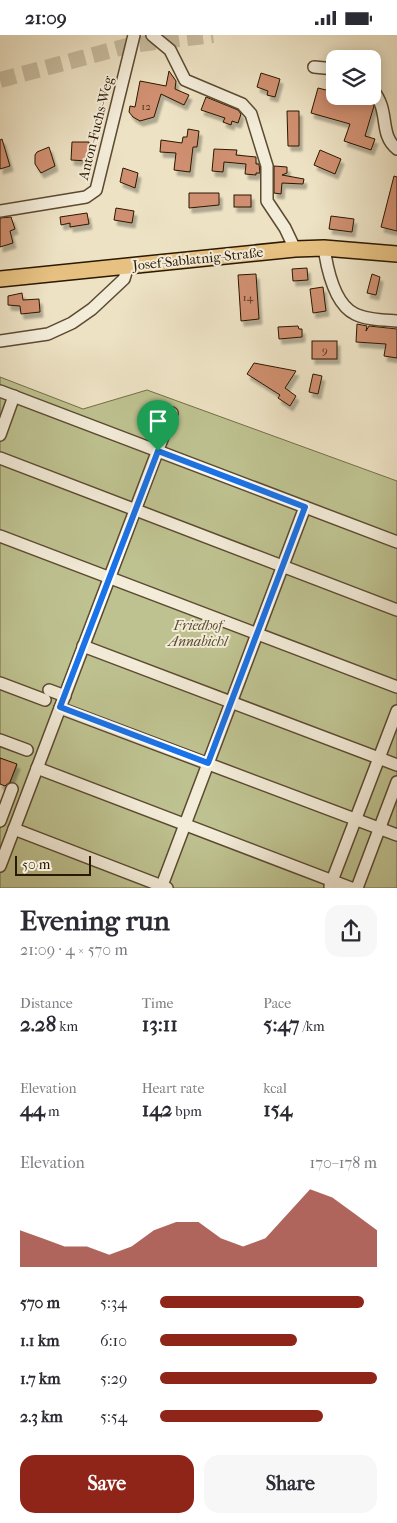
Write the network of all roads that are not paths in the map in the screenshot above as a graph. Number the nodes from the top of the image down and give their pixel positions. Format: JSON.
{"nodes":[{"id":1,"x":134,"y":35,"type":"edge"},
{"id":2,"x":152,"y":35,"type":"edge"},
{"id":3,"x":314,"y":67,"type":"dead end"},
{"id":4,"x":326,"y":68,"type":"edge"},
{"id":5,"x":381,"y":104,"type":"edge"},
{"id":6,"x":397,"y":149,"type":"edge"},
{"id":7,"x":0,"y":211,"type":"edge"},
{"id":8,"x":324,"y":248,"type":"junction"},
{"id":9,"x":295,"y":249,"type":"junction"},
{"id":10,"x":397,"y":254,"type":"edge"},
{"id":11,"x":128,"y":266,"type":"junction"},
{"id":12,"x":1,"y":276,"type":"edge"},
{"id":13,"x":397,"y":321,"type":"edge"},
{"id":14,"x":0,"y":341,"type":"edge"},
{"id":15,"x":0,"y":391,"type":"edge"},
{"id":16,"x":14,"y":396,"type":"junction"},
{"id":17,"x":172,"y":413,"type":"dead end"},
{"id":18,"x":0,"y":435,"type":"edge"},
{"id":19,"x":158,"y":451,"type":"junction"},
{"id":20,"x":0,"y":459,"type":"edge"},
{"id":21,"x":305,"y":507,"type":"junction"},
{"id":22,"x":135,"y":510,"type":"junction"},
{"id":23,"x":0,"y":536,"type":"edge"},
{"id":24,"x":397,"y":542,"type":"edge"},
{"id":25,"x":283,"y":565,"type":"junction"},
{"id":26,"x":110,"y":577,"type":"junction"},
{"id":27,"x":397,"y":610,"type":"edge"},
{"id":28,"x":258,"y":633,"type":"junction"},
{"id":29,"x":84,"y":645,"type":"junction"},
{"id":30,"x":0,"y":683,"type":"edge"},
{"id":31,"x":397,"y":687,"type":"edge"},
{"id":32,"x":65,"y":696,"type":"junction"},
{"id":33,"x":232,"y":702,"type":"junction"},
{"id":34,"x":60,"y":707,"type":"junction"},
{"id":35,"x":397,"y":711,"type":"edge"},
{"id":36,"x":0,"y":740,"type":"edge"},
{"id":37,"x":26,"y":750,"type":"dead end"},
{"id":38,"x":379,"y":758,"type":"junction"},
{"id":39,"x":208,"y":763,"type":"junction"},
{"id":40,"x":397,"y":765,"type":"edge"},
{"id":41,"x":37,"y":768,"type":"junction"},
{"id":42,"x":397,"y":783,"type":"edge"},
{"id":43,"x":12,"y":789,"type":"dead end"},
{"id":44,"x":356,"y":819,"type":"junction"},
{"id":45,"x":0,"y":821,"type":"edge"},
{"id":46,"x":185,"y":825,"type":"junction"},
{"id":47,"x":14,"y":829,"type":"junction"},
{"id":48,"x":380,"y":829,"type":"junction"},
{"id":49,"x":397,"y":835,"type":"edge"},
{"id":50,"x":0,"y":866,"type":"edge"},
{"id":51,"x":331,"y":884,"type":"edge"},
{"id":52,"x":163,"y":887,"type":"edge"},
{"id":53,"x":350,"y":888,"type":"edge"},
{"id":54,"x":357,"y":888,"type":"edge"}],
"edges":[{"from":1,"to":7,"type":"street","name":"Anton-Fuchs-Weg"},
{"from":2,"to":9,"type":"street"},
{"from":3,"to":4,"type":"street"},
{"from":5,"to":6,"type":"street"},
{"from":8,"to":9,"type":"main road","name":"Josef-Sablatnig-Straße"},
{"from":8,"to":10,"type":"main road","name":"Josef-Sablatnig-Straße"},
{"from":8,"to":13,"type":"street"},
{"from":9,"to":11,"type":"main road","name":"Josef-Sablatnig-Straße"},
{"from":11,"to":12,"type":"main road","name":"Josef-Sablatnig-Straße"},
{"from":11,"to":14,"type":"street"},
{"from":15,"to":16,"type":"street"},
{"from":16,"to":18,"type":"street"},
{"from":16,"to":19,"type":"street"},
{"from":17,"to":19,"type":"street"},
{"from":19,"to":21,"type":"street"},
{"from":19,"to":22,"type":"street"},
{"from":20,"to":22,"type":"street"},
{"from":21,"to":24,"type":"street"},
{"from":21,"to":25,"type":"street"},
{"from":22,"to":25,"type":"street"},
{"from":22,"to":26,"type":"street"},
{"from":23,"to":26,"type":"street"},
{"from":25,"to":27,"type":"street"},
{"from":25,"to":28,"type":"street"},
{"from":26,"to":28,"type":"street"},
{"from":26,"to":29,"type":"street"},
{"from":28,"to":31,"type":"street"},
{"from":28,"to":33,"type":"street"},
{"from":29,"to":32,"type":"street"},
{"from":29,"to":33,"type":"street"},
{"from":30,"to":32,"type":"street"},
{"from":32,"to":34,"type":"street"},
{"from":33,"to":38,"type":"street"},
{"from":33,"to":39,"type":"street"},
{"from":34,"to":39,"type":"street"},
{"from":34,"to":41,"type":"street"},
{"from":35,"to":38,"type":"street"},
{"from":36,"to":37,"type":"street"},
{"from":38,"to":40,"type":"street"},
{"from":38,"to":44,"type":"street"},
{"from":39,"to":44,"type":"street"},
{"from":39,"to":46,"type":"street"},
{"from":41,"to":46,"type":"street"},
{"from":41,"to":47,"type":"street"},
{"from":42,"to":48,"type":"street"},
{"from":43,"to":45,"type":"street"},
{"from":44,"to":48,"type":"street"},
{"from":44,"to":51,"type":"street"},
{"from":46,"to":51,"type":"street"},
{"from":46,"to":52,"type":"street"},
{"from":47,"to":50,"type":"street"},
{"from":47,"to":52,"type":"street"},
{"from":48,"to":49,"type":"street"},
{"from":48,"to":54,"type":"street"},
{"from":51,"to":53,"type":"street"}]}
